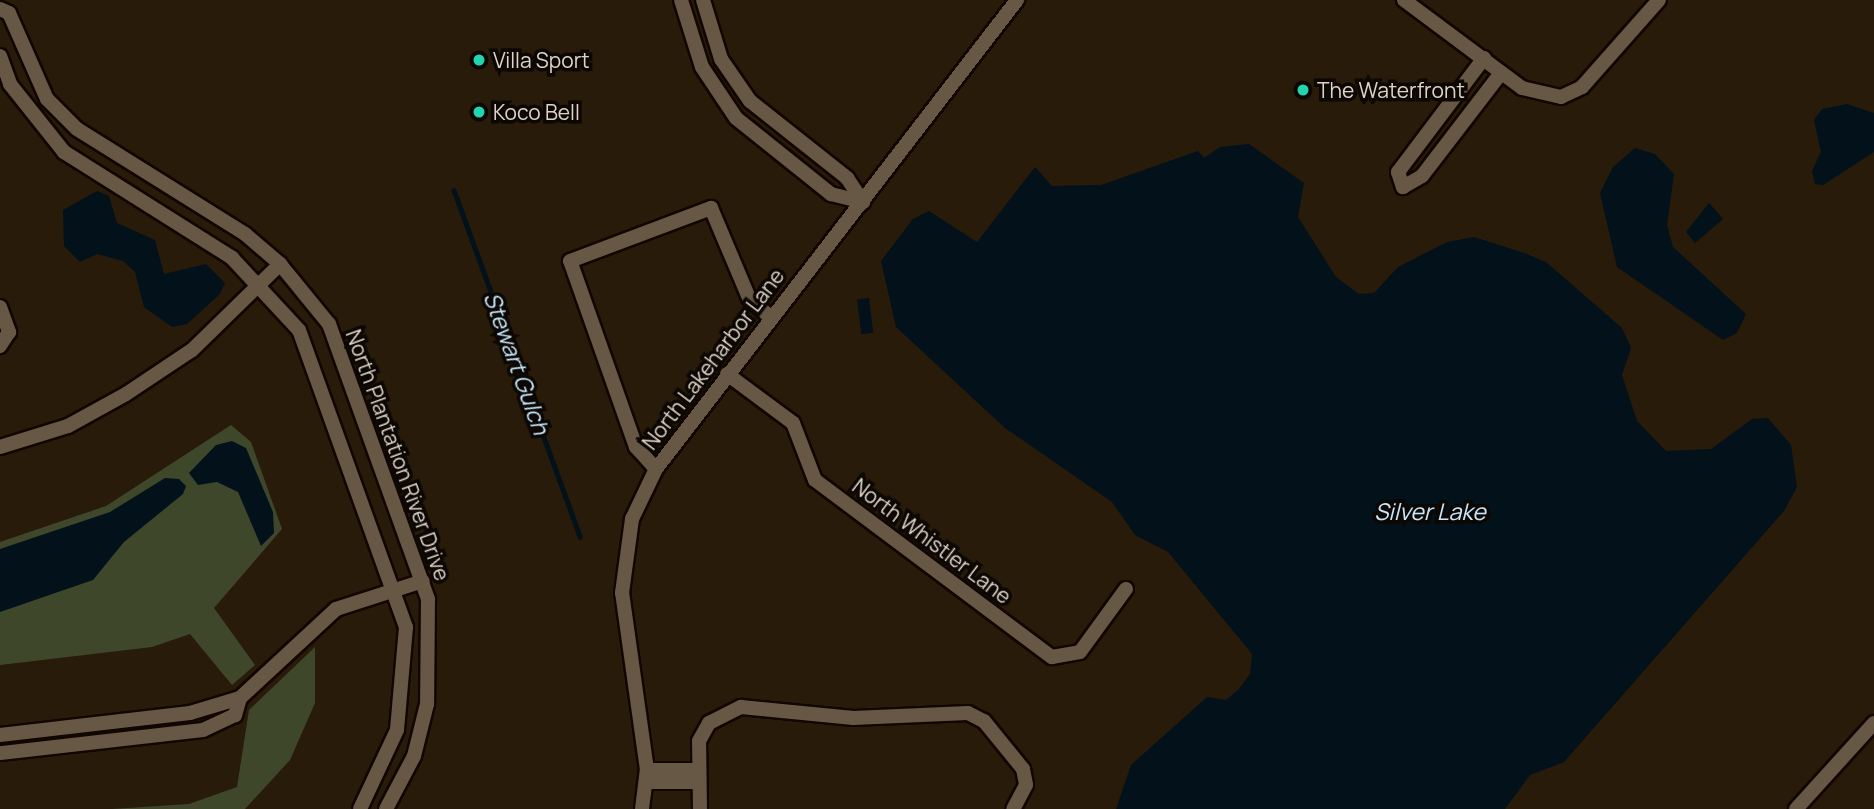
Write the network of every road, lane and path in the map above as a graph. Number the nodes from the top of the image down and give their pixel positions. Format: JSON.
{"nodes":[{"id":1,"x":681,"y":0,"type":"edge"},
{"id":2,"x":703,"y":0,"type":"edge"},
{"id":3,"x":1017,"y":0,"type":"edge"},
{"id":4,"x":1404,"y":0,"type":"edge"},
{"id":5,"x":1659,"y":0,"type":"edge"},
{"id":6,"x":0,"y":9,"type":"edge"},
{"id":7,"x":0,"y":56,"type":"edge"},
{"id":8,"x":1484,"y":58,"type":"junction"},
{"id":9,"x":1501,"y":73,"type":"junction"},
{"id":10,"x":863,"y":202,"type":"junction"},
{"id":11,"x":280,"y":264,"type":"junction"},
{"id":12,"x":260,"y":284,"type":"junction"},
{"id":13,"x":0,"y":307,"type":"edge"},
{"id":14,"x":770,"y":317,"type":"junction"},
{"id":15,"x":0,"y":346,"type":"edge"},
{"id":16,"x":727,"y":374,"type":"junction"},
{"id":17,"x":0,"y":447,"type":"edge"},
{"id":18,"x":656,"y":469,"type":"junction"},
{"id":19,"x":422,"y":581,"type":"junction"},
{"id":20,"x":396,"y":588,"type":"junction"},
{"id":21,"x":1126,"y":589,"type":"dead end"},
{"id":22,"x":240,"y":698,"type":"junction"},
{"id":23,"x":1874,"y":723,"type":"edge"},
{"id":24,"x":0,"y":735,"type":"edge"},
{"id":25,"x":0,"y":753,"type":"edge"},
{"id":26,"x":647,"y":776,"type":"junction"},
{"id":27,"x":696,"y":776,"type":"junction"},
{"id":28,"x":359,"y":809,"type":"edge"},
{"id":29,"x":386,"y":809,"type":"edge"},
{"id":30,"x":642,"y":809,"type":"edge"},
{"id":31,"x":700,"y":809,"type":"edge"},
{"id":32,"x":1013,"y":809,"type":"edge"},
{"id":33,"x":1796,"y":809,"type":"edge"}],
"edges":[{"from":1,"to":10,"type":"street"},
{"from":2,"to":10,"type":"street"},
{"from":3,"to":10,"type":"street","name":"North Lakeharbor Lane"},
{"from":4,"to":8,"type":"street"},
{"from":5,"to":9,"type":"street"},
{"from":6,"to":11,"type":"street","name":"North Plantation River Drive"},
{"from":7,"to":12,"type":"street"},
{"from":8,"to":9,"type":"street"},
{"from":8,"to":9,"type":"street"},
{"from":10,"to":14,"type":"street","name":"North Lakeharbor Lane"},
{"from":11,"to":12,"type":"street"},
{"from":11,"to":19,"type":"street","name":"North Plantation River Drive"},
{"from":12,"to":17,"type":"street"},
{"from":12,"to":20,"type":"street"},
{"from":13,"to":15,"type":"street"},
{"from":14,"to":16,"type":"street","name":"North Lakeharbor Lane"},
{"from":14,"to":18,"type":"street"},
{"from":16,"to":18,"type":"street","name":"North Lakeharbor Lane"},
{"from":16,"to":21,"type":"street","name":"North Whistler Lane"},
{"from":18,"to":26,"type":"street","name":"North Lakeharbor Lane"},
{"from":19,"to":20,"type":"street"},
{"from":19,"to":29,"type":"street","name":"North Plantation River Drive"},
{"from":20,"to":22,"type":"street"},
{"from":20,"to":28,"type":"street"},
{"from":22,"to":24,"type":"street"},
{"from":22,"to":25,"type":"street"},
{"from":23,"to":33,"type":"street"},
{"from":26,"to":27,"type":"street"},
{"from":26,"to":30,"type":"street","name":"North Lakeharbor Lane"},
{"from":27,"to":31,"type":"street"},
{"from":27,"to":32,"type":"street"}]}
